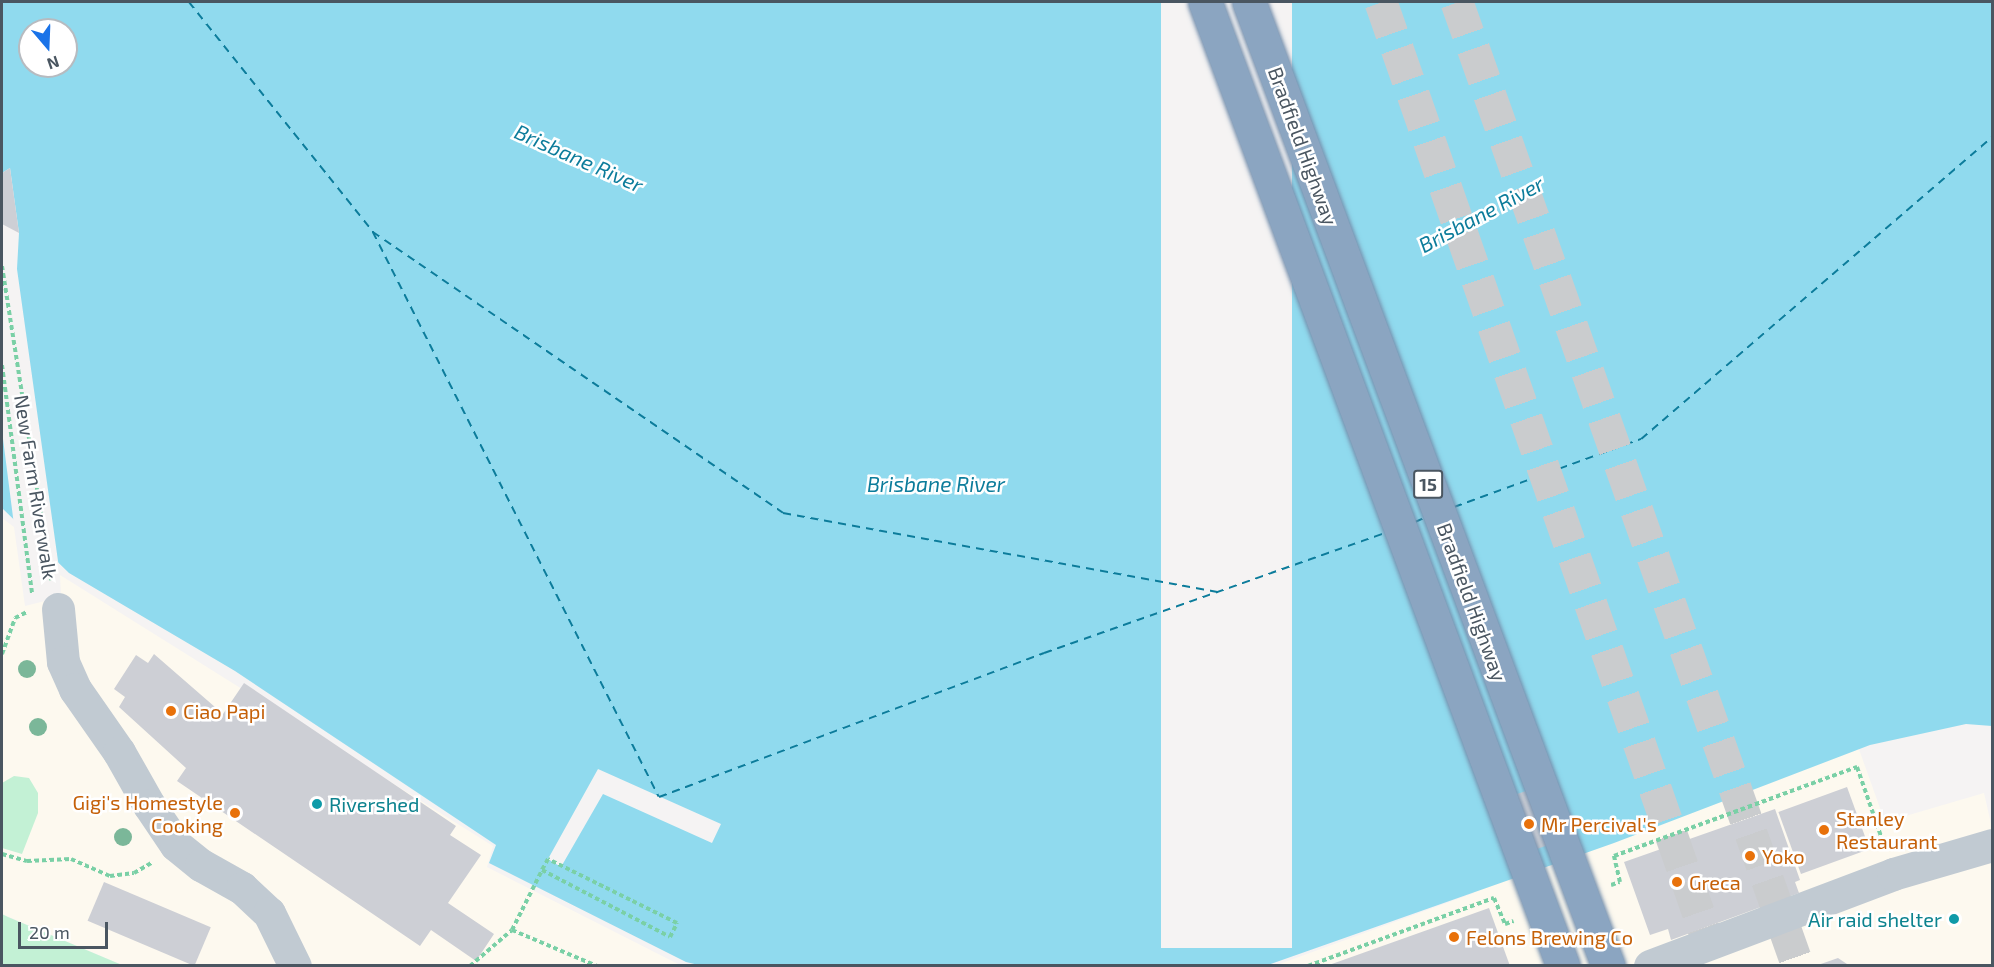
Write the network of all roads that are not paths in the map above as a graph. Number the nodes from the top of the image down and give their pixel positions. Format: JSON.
{"nodes":[{"id":1,"x":1205,"y":2,"type":"edge"},
{"id":2,"x":1249,"y":2,"type":"edge"},
{"id":3,"x":48,"y":601,"type":"road end"},
{"id":4,"x":1992,"y":845,"type":"edge"},
{"id":5,"x":1667,"y":963,"type":"edge"},
{"id":6,"x":295,"y":966,"type":"edge"},
{"id":7,"x":1563,"y":966,"type":"edge"},
{"id":8,"x":1608,"y":966,"type":"edge"}],
"edges":[{"from":1,"to":7,"type":"highway","name":"Bradfield Highway","number":"15","bridge":true},
{"from":2,"to":8,"type":"highway","name":"Bradfield Highway","number":"15","bridge":true},
{"from":3,"to":6,"type":"street"},
{"from":4,"to":5,"type":"street"}]}
